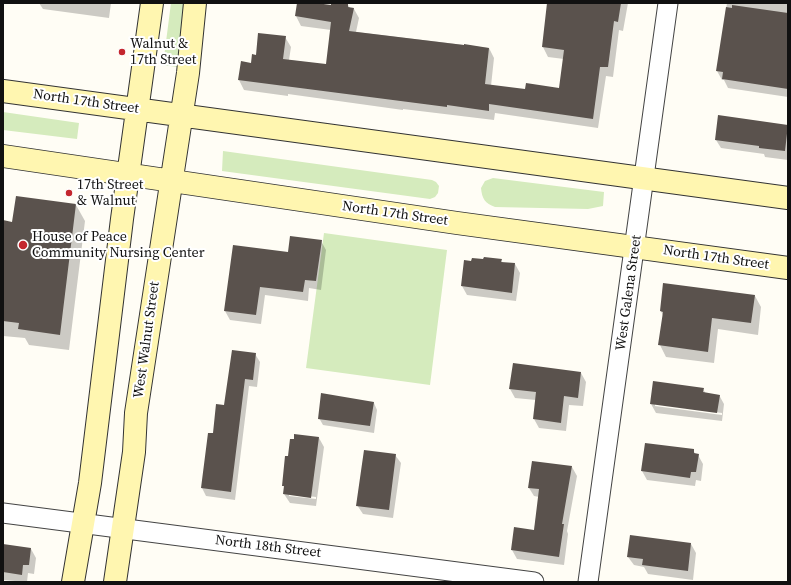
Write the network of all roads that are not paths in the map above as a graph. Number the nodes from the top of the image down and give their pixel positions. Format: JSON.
{"nodes":[{"id":1,"x":152,"y":3,"type":"edge"},
{"id":2,"x":195,"y":3,"type":"edge"},
{"id":3,"x":668,"y":3,"type":"edge"},
{"id":4,"x":3,"y":91,"type":"edge"},
{"id":5,"x":137,"y":109,"type":"junction"},
{"id":6,"x":181,"y":115,"type":"junction"},
{"id":7,"x":3,"y":156,"type":"edge"},
{"id":8,"x":128,"y":175,"type":"junction"},
{"id":9,"x":644,"y":178,"type":"junction"},
{"id":10,"x":171,"y":181,"type":"junction"},
{"id":11,"x":788,"y":198,"type":"edge"},
{"id":12,"x":635,"y":247,"type":"junction"},
{"id":13,"x":788,"y":268,"type":"edge"},
{"id":14,"x":3,"y":513,"type":"edge"},
{"id":15,"x":83,"y":523,"type":"junction"},
{"id":16,"x":123,"y":529,"type":"junction"},
{"id":17,"x":73,"y":582,"type":"edge"},
{"id":18,"x":115,"y":582,"type":"edge"},
{"id":19,"x":534,"y":582,"type":"edge"},
{"id":20,"x":588,"y":582,"type":"edge"}],
"edges":[{"from":1,"to":5,"type":"main road"},
{"from":2,"to":6,"type":"main road","name":"West Walnut Street"},
{"from":3,"to":9,"type":"street","name":"West Galena Street"},
{"from":4,"to":5,"type":"main road","name":"North 17th Street"},
{"from":5,"to":6,"type":"main road","name":"North 17th Street"},
{"from":5,"to":8,"type":"main road"},
{"from":6,"to":9,"type":"main road","name":"North 17th Street"},
{"from":6,"to":10,"type":"main road","name":"West Walnut Street"},
{"from":7,"to":8,"type":"main road","name":"North 17th Street"},
{"from":8,"to":10,"type":"main road","name":"North 17th Street"},
{"from":8,"to":15,"type":"main road"},
{"from":9,"to":11,"type":"main road","name":"North 17th Street"},
{"from":9,"to":12,"type":"street","name":"West Galena Street"},
{"from":10,"to":12,"type":"main road","name":"North 17th Street"},
{"from":10,"to":16,"type":"main road","name":"West Walnut Street"},
{"from":12,"to":13,"type":"main road","name":"North 17th Street"},
{"from":12,"to":20,"type":"street","name":"West Galena Street"},
{"from":14,"to":15,"type":"street","name":"North 18th Street"},
{"from":15,"to":16,"type":"street","name":"North 18th Street"},
{"from":15,"to":17,"type":"main road"},
{"from":16,"to":18,"type":"main road","name":"West Walnut Street"},
{"from":16,"to":19,"type":"street","name":"North 18th Street"}]}
